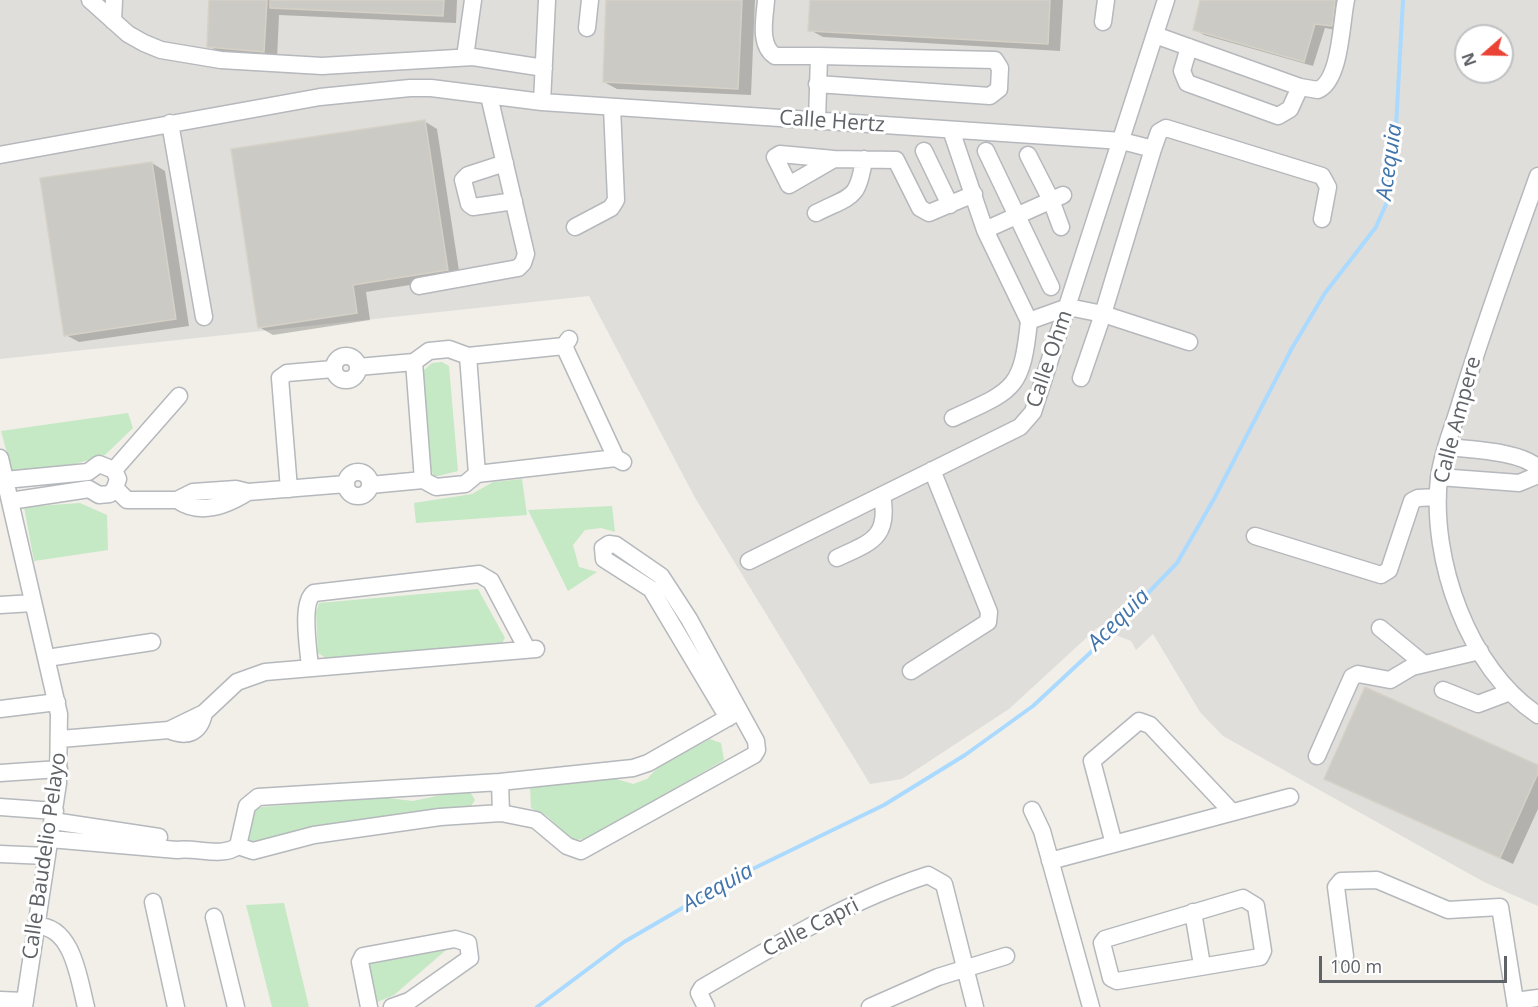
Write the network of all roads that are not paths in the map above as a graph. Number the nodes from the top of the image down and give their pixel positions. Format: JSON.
{"nodes":[{"id":1,"x":90,"y":0,"type":"edge"},
{"id":2,"x":114,"y":0,"type":"edge"},
{"id":3,"x":473,"y":0,"type":"edge"},
{"id":4,"x":547,"y":0,"type":"edge"},
{"id":5,"x":590,"y":0,"type":"edge"},
{"id":6,"x":766,"y":0,"type":"edge"},
{"id":7,"x":1106,"y":0,"type":"edge"},
{"id":8,"x":1167,"y":0,"type":"edge"},
{"id":9,"x":1346,"y":0,"type":"edge"},
{"id":10,"x":113,"y":21,"type":"junction"},
{"id":11,"x":1103,"y":22,"type":"dead end"},
{"id":12,"x":587,"y":28,"type":"dead end"},
{"id":13,"x":1155,"y":35,"type":"junction"},
{"id":14,"x":1188,"y":47,"type":"junction"},
{"id":15,"x":819,"y":56,"type":"junction"},
{"id":16,"x":465,"y":57,"type":"junction"},
{"id":17,"x":544,"y":68,"type":"junction"},
{"id":18,"x":817,"y":84,"type":"junction"},
{"id":19,"x":1300,"y":87,"type":"junction"},
{"id":20,"x":489,"y":96,"type":"junction"},
{"id":21,"x":542,"y":102,"type":"junction"},
{"id":22,"x":612,"y":107,"type":"junction"},
{"id":23,"x":818,"y":121,"type":"junction"},
{"id":24,"x":170,"y":123,"type":"junction"},
{"id":25,"x":951,"y":130,"type":"junction"},
{"id":26,"x":1122,"y":141,"type":"junction"},
{"id":27,"x":1153,"y":149,"type":"junction"},
{"id":28,"x":924,"y":151,"type":"dead end"},
{"id":29,"x":986,"y":151,"type":"dead end"},
{"id":30,"x":0,"y":155,"type":"edge"},
{"id":31,"x":1028,"y":155,"type":"dead end"},
{"id":32,"x":834,"y":159,"type":"dead end"},
{"id":33,"x":864,"y":159,"type":"junction"},
{"id":34,"x":505,"y":163,"type":"junction"},
{"id":35,"x":1538,"y":176,"type":"edge"},
{"id":36,"x":974,"y":194,"type":"junction"},
{"id":37,"x":1057,"y":197,"type":"junction"},
{"id":38,"x":514,"y":201,"type":"junction"},
{"id":39,"x":950,"y":205,"type":"junction"},
{"id":40,"x":816,"y":213,"type":"dead end"},
{"id":41,"x":1017,"y":216,"type":"junction"},
{"id":42,"x":1322,"y":219,"type":"dead end"},
{"id":43,"x":575,"y":227,"type":"dead end"},
{"id":44,"x":1061,"y":227,"type":"dead end"},
{"id":45,"x":985,"y":230,"type":"junction"},
{"id":46,"x":418,"y":286,"type":"dead end"},
{"id":47,"x":1051,"y":286,"type":"dead end"},
{"id":48,"x":1068,"y":307,"type":"junction"},
{"id":49,"x":1102,"y":314,"type":"junction"},
{"id":50,"x":204,"y":317,"type":"dead end"},
{"id":51,"x":1029,"y":321,"type":"junction"},
{"id":52,"x":1189,"y":342,"type":"dead end"},
{"id":53,"x":468,"y":356,"type":"junction"},
{"id":54,"x":414,"y":362,"type":"junction"},
{"id":55,"x":1081,"y":378,"type":"dead end"},
{"id":56,"x":179,"y":396,"type":"dead end"},
{"id":57,"x":953,"y":418,"type":"dead end"},
{"id":58,"x":1448,"y":447,"type":"junction"},
{"id":59,"x":0,"y":458,"type":"edge"},
{"id":60,"x":1538,"y":468,"type":"edge"},
{"id":61,"x":114,"y":470,"type":"junction"},
{"id":62,"x":932,"y":470,"type":"junction"},
{"id":63,"x":477,"y":474,"type":"junction"},
{"id":64,"x":1538,"y":474,"type":"edge"},
{"id":65,"x":1439,"y":477,"type":"junction"},
{"id":66,"x":5,"y":480,"type":"junction"},
{"id":67,"x":88,"y":480,"type":"junction"},
{"id":68,"x":423,"y":480,"type":"junction"},
{"id":69,"x":289,"y":489,"type":"junction"},
{"id":70,"x":121,"y":494,"type":"junction"},
{"id":71,"x":882,"y":495,"type":"junction"},
{"id":72,"x":1438,"y":496,"type":"junction"},
{"id":73,"x":10,"y":501,"type":"junction"},
{"id":74,"x":1255,"y":536,"type":"dead end"},
{"id":75,"x":837,"y":558,"type":"dead end"},
{"id":76,"x":749,"y":561,"type":"dead end"},
{"id":77,"x":33,"y":603,"type":"junction"},
{"id":78,"x":0,"y":604,"type":"edge"},
{"id":79,"x":682,"y":623,"type":"junction"},
{"id":80,"x":1380,"y":628,"type":"dead end"},
{"id":81,"x":152,"y":642,"type":"dead end"},
{"id":82,"x":1480,"y":651,"type":"junction"},
{"id":83,"x":47,"y":658,"type":"junction"},
{"id":84,"x":1424,"y":664,"type":"junction"},
{"id":85,"x":310,"y":668,"type":"junction"},
{"id":86,"x":911,"y":671,"type":"dead end"},
{"id":87,"x":1443,"y":690,"type":"dead end"},
{"id":88,"x":1510,"y":692,"type":"junction"},
{"id":89,"x":58,"y":708,"type":"junction"},
{"id":90,"x":0,"y":709,"type":"edge"},
{"id":91,"x":734,"y":715,"type":"junction"},
{"id":92,"x":1538,"y":715,"type":"edge"},
{"id":93,"x":60,"y":739,"type":"junction"},
{"id":94,"x":1317,"y":756,"type":"dead end"},
{"id":95,"x":59,"y":769,"type":"junction"},
{"id":96,"x":0,"y":773,"type":"edge"},
{"id":97,"x":500,"y":782,"type":"junction"},
{"id":98,"x":1290,"y":797,"type":"dead end"},
{"id":99,"x":0,"y":807,"type":"edge"},
{"id":100,"x":1032,"y":810,"type":"dead end"},
{"id":101,"x":501,"y":813,"type":"junction"},
{"id":102,"x":1232,"y":813,"type":"junction"},
{"id":103,"x":54,"y":816,"type":"junction"},
{"id":104,"x":121,"y":837,"type":"junction"},
{"id":105,"x":50,"y":839,"type":"junction"},
{"id":106,"x":1114,"y":844,"type":"junction"},
{"id":107,"x":238,"y":846,"type":"junction"},
{"id":108,"x":0,"y":854,"type":"edge"},
{"id":109,"x":47,"y":856,"type":"junction"},
{"id":110,"x":1050,"y":861,"type":"junction"},
{"id":111,"x":153,"y":902,"type":"dead end"},
{"id":112,"x":1193,"y":912,"type":"junction"},
{"id":113,"x":214,"y":917,"type":"dead end"},
{"id":114,"x":41,"y":926,"type":"junction"},
{"id":115,"x":1006,"y":956,"type":"dead end"},
{"id":116,"x":1345,"y":956,"type":"dead end"},
{"id":117,"x":1106,"y":960,"type":"junction"},
{"id":118,"x":1202,"y":965,"type":"junction"},
{"id":119,"x":1080,"y":966,"type":"junction"},
{"id":120,"x":964,"y":968,"type":"junction"},
{"id":121,"x":1538,"y":998,"type":"edge"},
{"id":122,"x":0,"y":1000,"type":"edge"},
{"id":123,"x":24,"y":1004,"type":"edge"},
{"id":124,"x":1515,"y":1004,"type":"edge"},
{"id":125,"x":86,"y":1007,"type":"edge"},
{"id":126,"x":176,"y":1007,"type":"edge"},
{"id":127,"x":236,"y":1007,"type":"edge"},
{"id":128,"x":369,"y":1007,"type":"edge"},
{"id":129,"x":392,"y":1007,"type":"edge"},
{"id":130,"x":706,"y":1007,"type":"edge"},
{"id":131,"x":870,"y":1007,"type":"edge"},
{"id":132,"x":975,"y":1007,"type":"edge"},
{"id":133,"x":1091,"y":1007,"type":"edge"}],
"edges":[{"from":1,"to":10,"type":"street"},
{"from":2,"to":10,"type":"street"},
{"from":3,"to":16,"type":"street"},
{"from":4,"to":17,"type":"street"},
{"from":5,"to":12,"type":"street"},
{"from":6,"to":15,"type":"street"},
{"from":7,"to":11,"type":"street"},
{"from":8,"to":13,"type":"street","name":"Calle Ohm"},
{"from":9,"to":19,"type":"street"},
{"from":10,"to":16,"type":"street"},
{"from":13,"to":14,"type":"street"},
{"from":13,"to":26,"type":"street","name":"Calle Ohm"},
{"from":14,"to":19,"type":"street"},
{"from":14,"to":19,"type":"street"},
{"from":15,"to":18,"type":"street"},
{"from":15,"to":18,"type":"street"},
{"from":16,"to":17,"type":"street"},
{"from":17,"to":21,"type":"street"},
{"from":18,"to":23,"type":"street"},
{"from":20,"to":21,"type":"street","name":"Calle Hertz"},
{"from":20,"to":24,"type":"street","name":"Calle Hertz"},
{"from":20,"to":34,"type":"street"},
{"from":21,"to":22,"type":"street","name":"Calle Hertz"},
{"from":22,"to":23,"type":"street","name":"Calle Hertz"},
{"from":22,"to":43,"type":"street"},
{"from":23,"to":25,"type":"street","name":"Calle Hertz"},
{"from":24,"to":30,"type":"street","name":"Calle Hertz"},
{"from":24,"to":50,"type":"street"},
{"from":25,"to":26,"type":"street","name":"Calle Hertz"},
{"from":25,"to":36,"type":"street"},
{"from":26,"to":27,"type":"street","name":"Calle Hertz"},
{"from":26,"to":48,"type":"street","name":"Calle Ohm"},
{"from":27,"to":42,"type":"street"},
{"from":27,"to":49,"type":"street"},
{"from":28,"to":39,"type":"street"},
{"from":29,"to":41,"type":"street"},
{"from":31,"to":37,"type":"street"},
{"from":32,"to":33,"type":"street"},
{"from":33,"to":39,"type":"street"},
{"from":33,"to":40,"type":"street"},
{"from":34,"to":38,"type":"street"},
{"from":34,"to":38,"type":"street"},
{"from":35,"to":58,"type":"street","name":"Calle Ampere"},
{"from":36,"to":39,"type":"street"},
{"from":36,"to":45,"type":"street"},
{"from":37,"to":41,"type":"street"},
{"from":37,"to":44,"type":"street"},
{"from":38,"to":46,"type":"street"},
{"from":41,"to":45,"type":"street"},
{"from":41,"to":47,"type":"street"},
{"from":45,"to":51,"type":"street"},
{"from":48,"to":49,"type":"street"},
{"from":48,"to":51,"type":"street"},
{"from":48,"to":62,"type":"street","name":"Calle Ohm"},
{"from":49,"to":52,"type":"street"},
{"from":49,"to":55,"type":"street"},
{"from":51,"to":57,"type":"street"},
{"from":53,"to":54,"type":"street"},
{"from":53,"to":63,"type":"street"},
{"from":53,"to":63,"type":"street"},
{"from":54,"to":68,"type":"street"},
{"from":54,"to":69,"type":"street"},
{"from":56,"to":61,"type":"street"},
{"from":58,"to":60,"type":"street"},
{"from":58,"to":65,"type":"street","name":"Calle Ampere"},
{"from":59,"to":66,"type":"street","name":"Calle Baudelio Pelayo"},
{"from":61,"to":67,"type":"street"},
{"from":61,"to":70,"type":"street"},
{"from":62,"to":71,"type":"street","name":"Calle Ohm"},
{"from":62,"to":86,"type":"street"},
{"from":63,"to":68,"type":"street"},
{"from":64,"to":65,"type":"street"},
{"from":65,"to":72,"type":"street","name":"Calle Ampere"},
{"from":66,"to":67,"type":"street"},
{"from":66,"to":73,"type":"street","name":"Calle Baudelio Pelayo"},
{"from":67,"to":70,"type":"street"},
{"from":67,"to":73,"type":"street"},
{"from":68,"to":69,"type":"street"},
{"from":69,"to":70,"type":"street"},
{"from":71,"to":75,"type":"street"},
{"from":71,"to":76,"type":"street","name":"Calle Ohm"},
{"from":72,"to":74,"type":"street"},
{"from":72,"to":82,"type":"street","name":"Calle Ampere"},
{"from":73,"to":77,"type":"street","name":"Calle Baudelio Pelayo"},
{"from":77,"to":78,"type":"street"},
{"from":77,"to":83,"type":"street","name":"Calle Baudelio Pelayo"},
{"from":79,"to":79,"type":"street"},
{"from":79,"to":91,"type":"street"},
{"from":80,"to":84,"type":"street"},
{"from":81,"to":83,"type":"street"},
{"from":82,"to":84,"type":"street"},
{"from":82,"to":88,"type":"street","name":"Calle Ampere"},
{"from":83,"to":89,"type":"street","name":"Calle Baudelio Pelayo"},
{"from":84,"to":94,"type":"street"},
{"from":85,"to":85,"type":"street"},
{"from":85,"to":93,"type":"street"},
{"from":87,"to":88,"type":"street"},
{"from":88,"to":92,"type":"street","name":"Calle Ampere"},
{"from":89,"to":90,"type":"street"},
{"from":89,"to":93,"type":"street","name":"Calle Baudelio Pelayo"},
{"from":91,"to":97,"type":"street"},
{"from":91,"to":101,"type":"street"},
{"from":93,"to":95,"type":"street","name":"Calle Baudelio Pelayo"},
{"from":95,"to":96,"type":"street"},
{"from":95,"to":103,"type":"street","name":"Calle Baudelio Pelayo"},
{"from":97,"to":101,"type":"street"},
{"from":97,"to":107,"type":"street"},
{"from":98,"to":102,"type":"street"},
{"from":99,"to":103,"type":"street"},
{"from":100,"to":110,"type":"street"},
{"from":101,"to":107,"type":"street"},
{"from":102,"to":106,"type":"street"},
{"from":102,"to":106,"type":"street"},
{"from":103,"to":104,"type":"street"},
{"from":103,"to":105,"type":"street","name":"Calle Baudelio Pelayo"},
{"from":104,"to":105,"type":"street"},
{"from":104,"to":107,"type":"street"},
{"from":105,"to":109,"type":"street","name":"Calle Baudelio Pelayo"},
{"from":106,"to":110,"type":"street"},
{"from":108,"to":109,"type":"street"},
{"from":109,"to":114,"type":"street","name":"Calle Baudelio Pelayo"},
{"from":110,"to":119,"type":"street"},
{"from":111,"to":126,"type":"street"},
{"from":112,"to":117,"type":"street"},
{"from":112,"to":118,"type":"street"},
{"from":112,"to":118,"type":"street"},
{"from":113,"to":127,"type":"street"},
{"from":114,"to":123,"type":"street","name":"Calle Baudelio Pelayo"},
{"from":114,"to":125,"type":"street"},
{"from":115,"to":120,"type":"street"},
{"from":116,"to":124,"type":"street"},
{"from":117,"to":118,"type":"street"},
{"from":117,"to":119,"type":"street"},
{"from":119,"to":133,"type":"street"},
{"from":120,"to":130,"type":"street","name":"Calle Capri"},
{"from":120,"to":131,"type":"street"},
{"from":120,"to":132,"type":"street"},
{"from":121,"to":124,"type":"street"},
{"from":122,"to":123,"type":"street"},
{"from":128,"to":129,"type":"street"}]}
